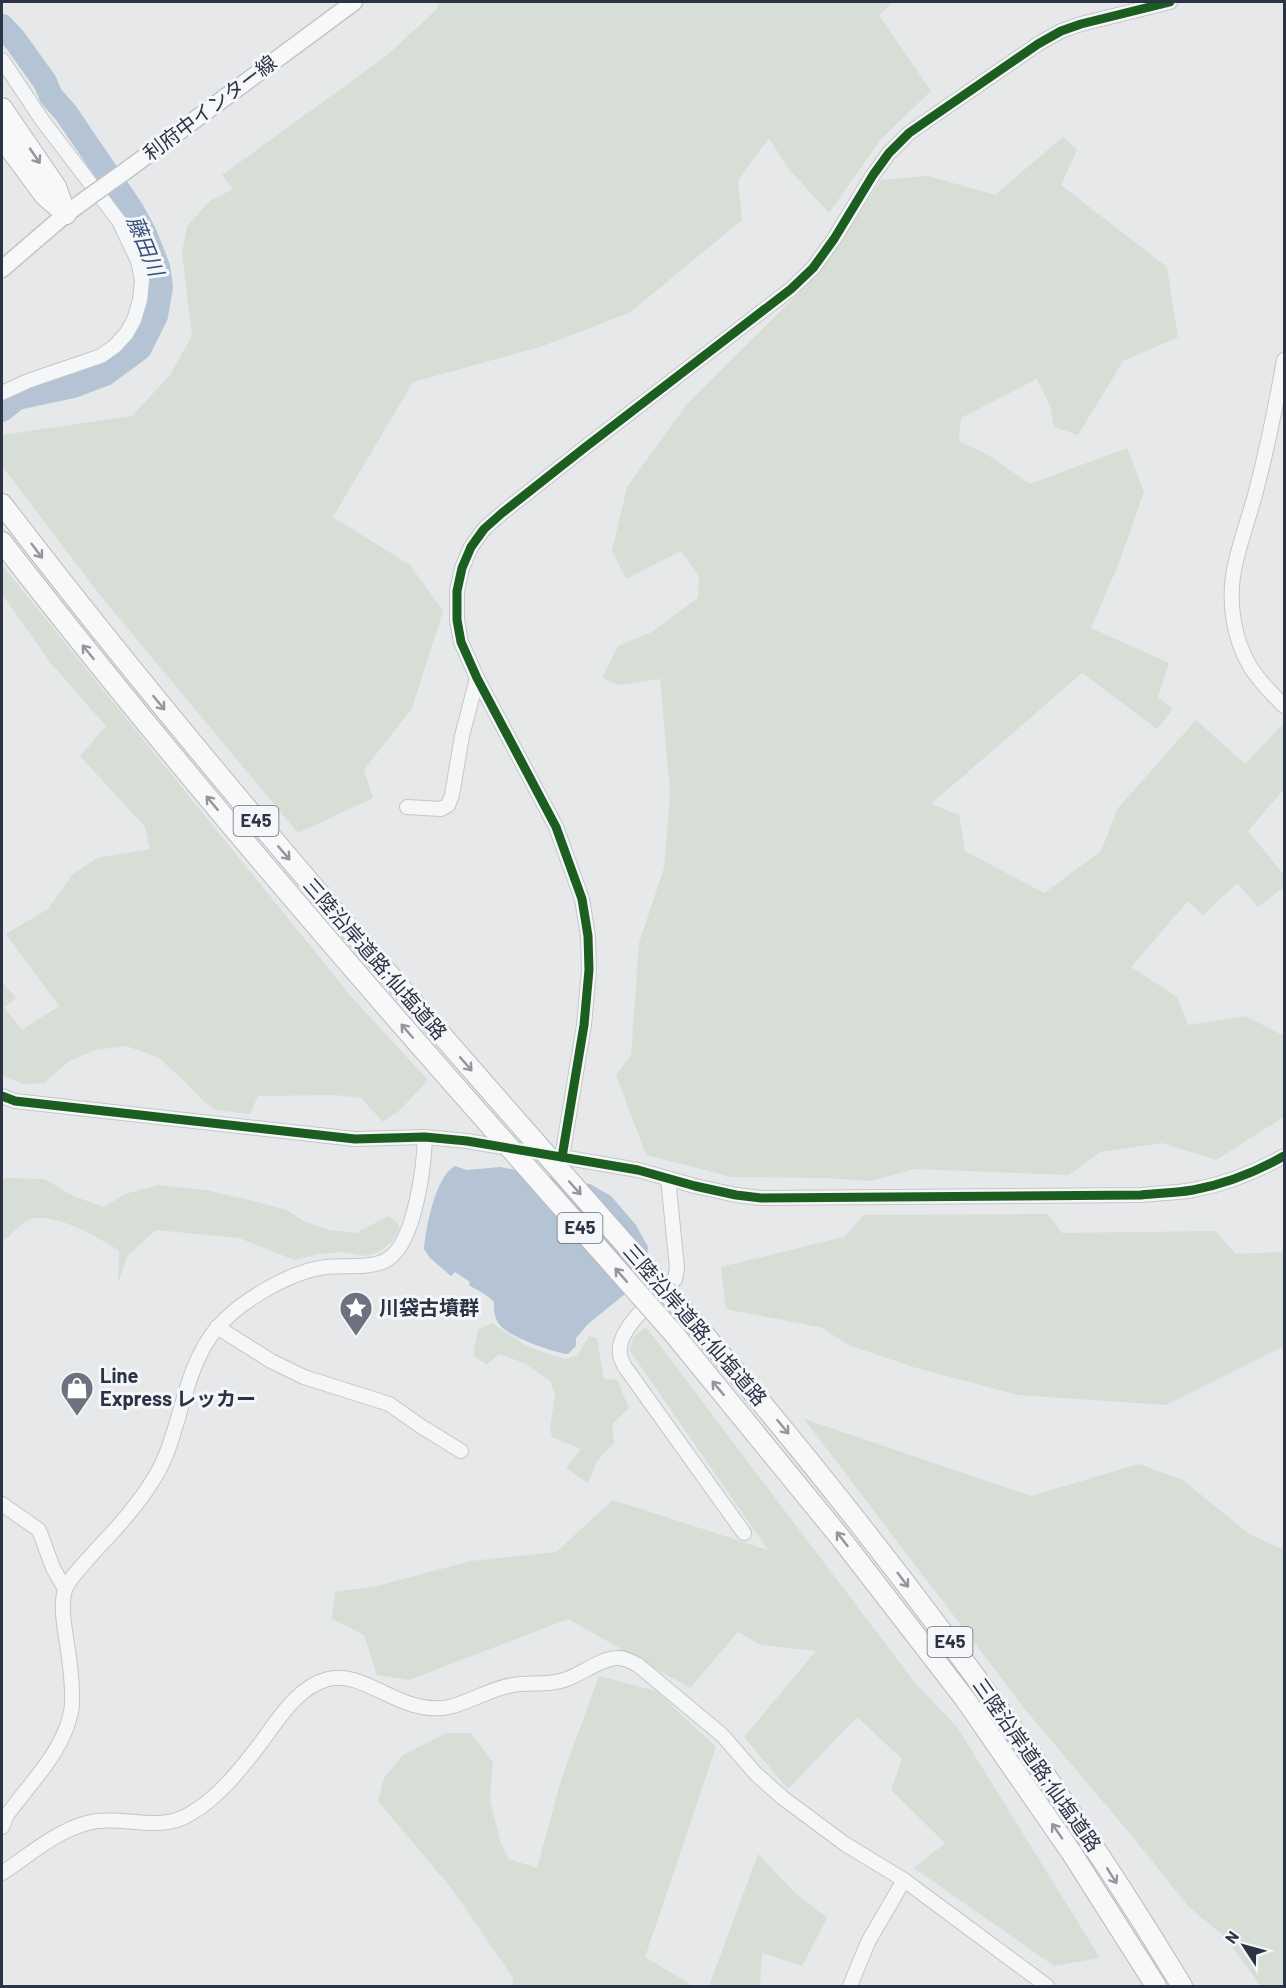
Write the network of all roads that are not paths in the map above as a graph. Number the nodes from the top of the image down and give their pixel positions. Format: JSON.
{"nodes":[{"id":1,"x":354,"y":2,"type":"edge"},
{"id":2,"x":1170,"y":2,"type":"edge"},
{"id":3,"x":2,"y":60,"type":"edge"},
{"id":4,"x":2,"y":108,"type":"edge"},
{"id":5,"x":2,"y":138,"type":"edge"},
{"id":6,"x":66,"y":214,"type":"junction"},
{"id":7,"x":2,"y":269,"type":"edge"},
{"id":8,"x":1284,"y":360,"type":"edge"},
{"id":9,"x":2,"y":393,"type":"edge"},
{"id":10,"x":2,"y":504,"type":"edge"},
{"id":11,"x":2,"y":542,"type":"edge"},
{"id":12,"x":477,"y":678,"type":"junction"},
{"id":13,"x":1284,"y":706,"type":"edge"},
{"id":14,"x":407,"y":807,"type":"dead end"},
{"id":15,"x":2,"y":1096,"type":"edge"},
{"id":16,"x":426,"y":1137,"type":"junction"},
{"id":17,"x":1284,"y":1156,"type":"edge"},
{"id":18,"x":562,"y":1157,"type":"junction"},
{"id":19,"x":668,"y":1178,"type":"junction"},
{"id":20,"x":217,"y":1327,"type":"junction"},
{"id":21,"x":461,"y":1451,"type":"dead end"},
{"id":22,"x":2,"y":1504,"type":"edge"},
{"id":23,"x":744,"y":1533,"type":"dead end"},
{"id":24,"x":65,"y":1589,"type":"junction"},
{"id":25,"x":2,"y":1827,"type":"edge"},
{"id":26,"x":2,"y":1873,"type":"edge"},
{"id":27,"x":904,"y":1880,"type":"junction"},
{"id":28,"x":850,"y":1986,"type":"edge"},
{"id":29,"x":1047,"y":1986,"type":"edge"},
{"id":30,"x":1156,"y":1986,"type":"edge"},
{"id":31,"x":1182,"y":1986,"type":"edge"}],
"edges":[{"from":1,"to":6,"type":"main road","name":"利府中インター線","bridge":true},
{"from":2,"to":12,"type":"street"},
{"from":3,"to":9,"type":"street"},
{"from":4,"to":6,"type":"highway","one_way":true},
{"from":5,"to":6,"type":"highway"},
{"from":6,"to":7,"type":"main road","name":"利府中インター線"},
{"from":8,"to":13,"type":"street"},
{"from":10,"to":31,"type":"highway","name":"三陸沿岸道路;仙塩道路","number":"E45","one_way":true,"bridge":true},
{"from":30,"to":11,"type":"highway","name":"三陸沿岸道路;仙塩道路","number":"E45","one_way":true,"bridge":true},
{"from":12,"to":14,"type":"street"},
{"from":12,"to":18,"type":"street"},
{"from":15,"to":16,"type":"street"},
{"from":16,"to":18,"type":"street"},
{"from":16,"to":20,"type":"street"},
{"from":17,"to":19,"type":"street"},
{"from":18,"to":19,"type":"street"},
{"from":19,"to":23,"type":"street"},
{"from":20,"to":21,"type":"street"},
{"from":20,"to":24,"type":"street"},
{"from":22,"to":24,"type":"street"},
{"from":24,"to":25,"type":"street"},
{"from":26,"to":27,"type":"street"},
{"from":27,"to":28,"type":"street"},
{"from":27,"to":29,"type":"street"}]}
